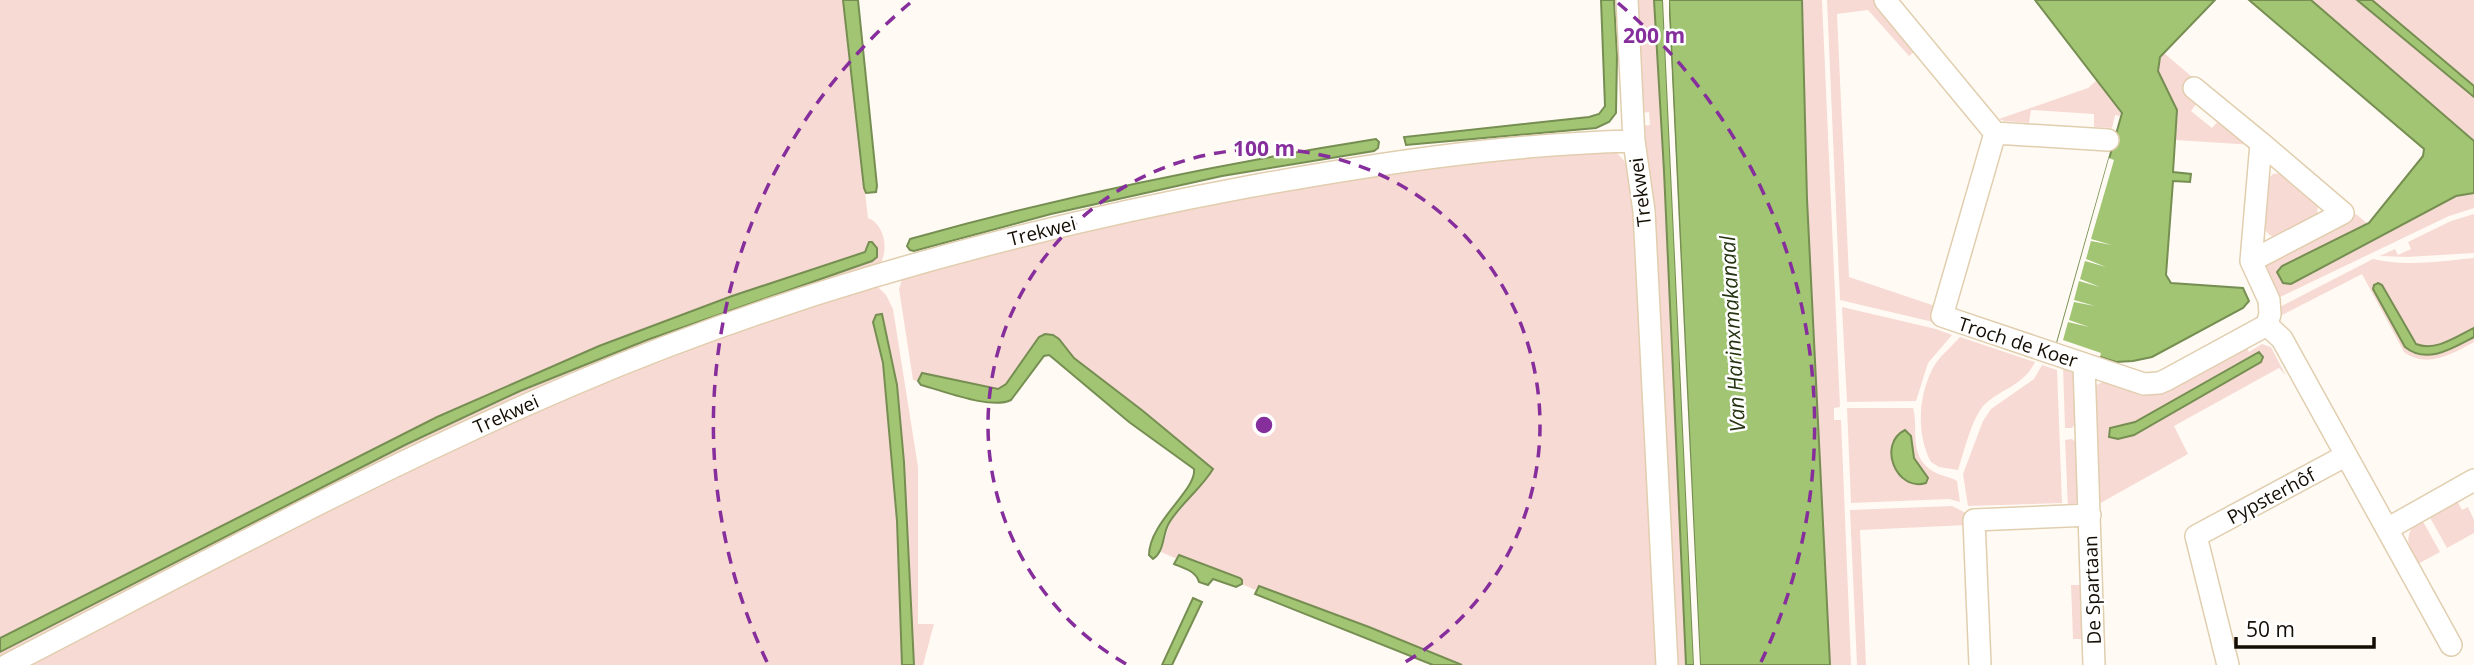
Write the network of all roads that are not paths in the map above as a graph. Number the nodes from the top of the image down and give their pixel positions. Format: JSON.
{"nodes":[{"id":1,"x":1627,"y":0,"type":"edge"},
{"id":2,"x":1885,"y":0,"type":"edge"},
{"id":3,"x":2194,"y":88,"type":"dead end"},
{"id":4,"x":1995,"y":133,"type":"junction"},
{"id":5,"x":2108,"y":140,"type":"dead end"},
{"id":6,"x":1634,"y":141,"type":"junction"},
{"id":7,"x":2261,"y":143,"type":"junction"},
{"id":8,"x":2251,"y":261,"type":"junction"},
{"id":9,"x":2267,"y":325,"type":"junction"},
{"id":10,"x":2084,"y":363,"type":"junction"},
{"id":11,"x":2345,"y":456,"type":"junction"},
{"id":12,"x":2474,"y":480,"type":"edge"},
{"id":13,"x":2090,"y":515,"type":"junction"},
{"id":14,"x":2387,"y":529,"type":"junction"},
{"id":15,"x":2451,"y":645,"type":"dead end"},
{"id":16,"x":2225,"y":664,"type":"edge"},
{"id":17,"x":7,"y":665,"type":"edge"},
{"id":18,"x":1667,"y":665,"type":"edge"},
{"id":19,"x":1980,"y":665,"type":"edge"},
{"id":20,"x":2094,"y":665,"type":"edge"}],
"edges":[{"from":1,"to":6,"type":"street"},
{"from":2,"to":4,"type":"street"},
{"from":3,"to":7,"type":"street"},
{"from":4,"to":5,"type":"street"},
{"from":4,"to":10,"type":"street","name":"Troch de Koer"},
{"from":6,"to":17,"type":"street","name":"Trekwei"},
{"from":6,"to":18,"type":"street","name":"Trekwei"},
{"from":7,"to":8,"type":"street"},
{"from":7,"to":8,"type":"street"},
{"from":8,"to":9,"type":"street"},
{"from":9,"to":10,"type":"street","name":"Troch de Koer"},
{"from":9,"to":11,"type":"street"},
{"from":10,"to":13,"type":"street","name":"De Spartaan"},
{"from":11,"to":14,"type":"street"},
{"from":11,"to":16,"type":"street","name":"Pypsterhôf"},
{"from":12,"to":14,"type":"street"},
{"from":13,"to":19,"type":"street","name":"De Spartaan"},
{"from":13,"to":20,"type":"street","name":"De Spartaan"},
{"from":14,"to":15,"type":"street"}]}
